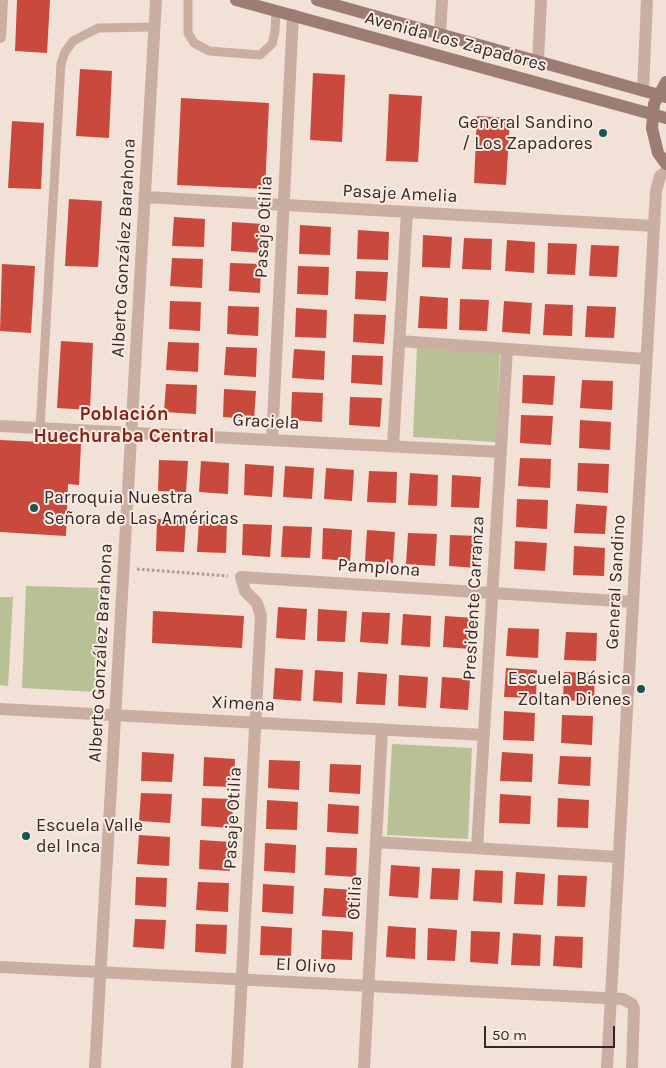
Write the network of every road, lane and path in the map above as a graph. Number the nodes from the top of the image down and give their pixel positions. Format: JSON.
{"nodes":[{"id":1,"x":2,"y":0,"type":"edge"},
{"id":2,"x":156,"y":0,"type":"edge"},
{"id":3,"x":188,"y":0,"type":"edge"},
{"id":4,"x":236,"y":0,"type":"edge"},
{"id":5,"x":317,"y":0,"type":"edge"},
{"id":6,"x":442,"y":0,"type":"edge"},
{"id":7,"x":541,"y":0,"type":"edge"},
{"id":8,"x":647,"y":0,"type":"edge"},
{"id":9,"x":341,"y":3,"type":"edge"},
{"id":10,"x":276,"y":11,"type":"junction"},
{"id":11,"x":292,"y":15,"type":"junction"},
{"id":12,"x":154,"y":27,"type":"junction"},
{"id":13,"x":440,"y":34,"type":"junction"},
{"id":14,"x":0,"y":37,"type":"edge"},
{"id":15,"x":538,"y":61,"type":"junction"},
{"id":16,"x":666,"y":82,"type":"edge"},
{"id":17,"x":643,"y":91,"type":"junction"},
{"id":18,"x":662,"y":96,"type":"edge"},
{"id":19,"x":652,"y":114,"type":"junction"},
{"id":20,"x":666,"y":118,"type":"edge"},
{"id":21,"x":666,"y":164,"type":"edge"},
{"id":22,"x":666,"y":172,"type":"edge"},
{"id":23,"x":144,"y":197,"type":"junction"},
{"id":24,"x":283,"y":205,"type":"junction"},
{"id":25,"x":407,"y":212,"type":"junction"},
{"id":26,"x":654,"y":226,"type":"junction"},
{"id":27,"x":399,"y":341,"type":"junction"},
{"id":28,"x":507,"y":349,"type":"junction"},
{"id":29,"x":646,"y":359,"type":"junction"},
{"id":30,"x":0,"y":426,"type":"edge"},
{"id":31,"x":40,"y":428,"type":"junction"},
{"id":32,"x":131,"y":433,"type":"junction"},
{"id":33,"x":272,"y":440,"type":"junction"},
{"id":34,"x":393,"y":446,"type":"junction"},
{"id":35,"x":501,"y":452,"type":"junction"},
{"id":36,"x":124,"y":568,"type":"junction"},
{"id":37,"x":241,"y":577,"type":"junction"},
{"id":38,"x":492,"y":593,"type":"junction"},
{"id":39,"x":633,"y":602,"type":"junction"},
{"id":40,"x":0,"y":709,"type":"edge"},
{"id":41,"x":115,"y":715,"type":"junction"},
{"id":42,"x":256,"y":723,"type":"junction"},
{"id":43,"x":382,"y":729,"type":"junction"},
{"id":44,"x":484,"y":735,"type":"junction"},
{"id":45,"x":376,"y":842,"type":"junction"},
{"id":46,"x":477,"y":848,"type":"junction"},
{"id":47,"x":618,"y":857,"type":"junction"},
{"id":48,"x":0,"y":967,"type":"edge"},
{"id":49,"x":99,"y":973,"type":"junction"},
{"id":50,"x":242,"y":980,"type":"junction"},
{"id":51,"x":368,"y":986,"type":"junction"},
{"id":52,"x":611,"y":998,"type":"junction"},
{"id":53,"x":95,"y":1068,"type":"edge"},
{"id":54,"x":237,"y":1068,"type":"edge"},
{"id":55,"x":364,"y":1068,"type":"edge"},
{"id":56,"x":607,"y":1068,"type":"edge"},
{"id":57,"x":632,"y":1068,"type":"edge"}],
"edges":[{"from":1,"to":14,"type":"street"},
{"from":2,"to":12,"type":"street","name":"Alberto González Barahona"},
{"from":3,"to":10,"type":"lane"},
{"from":4,"to":10,"type":"main road","name":"Avenida Los Zapadores"},
{"from":5,"to":9,"type":"main road","name":"Avenida Los Zapadores"},
{"from":6,"to":13,"type":"street"},
{"from":7,"to":15,"type":"street"},
{"from":8,"to":17,"type":"street"},
{"from":9,"to":13,"type":"main road","name":"Avenida Los Zapadores"},
{"from":10,"to":11,"type":"main road","name":"Avenida Los Zapadores"},
{"from":11,"to":19,"type":"main road","name":"Avenida Los Zapadores"},
{"from":11,"to":24,"type":"street","name":"Pasaje Otilia"},
{"from":12,"to":23,"type":"street","name":"Alberto González Barahona"},
{"from":12,"to":31,"type":"lane"},
{"from":13,"to":15,"type":"main road","name":"Avenida Los Zapadores"},
{"from":15,"to":17,"type":"main road","name":"Avenida Los Zapadores"},
{"from":16,"to":18,"type":"main road"},
{"from":17,"to":18,"type":"main road","name":"Avenida Los Zapadores"},
{"from":18,"to":19,"type":"main road"},
{"from":19,"to":20,"type":"main road","name":"Avenida Los Zapadores"},
{"from":19,"to":21,"type":"main road"},
{"from":22,"to":26,"type":"street","name":"General Sandino"},
{"from":23,"to":24,"type":"street","name":"Pasaje Amelia"},
{"from":23,"to":32,"type":"street","name":"Alberto González Barahona"},
{"from":24,"to":25,"type":"street","name":"Pasaje Amelia"},
{"from":24,"to":33,"type":"street","name":"Pasaje Otilia"},
{"from":25,"to":26,"type":"street","name":"Pasaje Amelia"},
{"from":25,"to":27,"type":"street"},
{"from":26,"to":29,"type":"street","name":"General Sandino"},
{"from":27,"to":28,"type":"street"},
{"from":27,"to":34,"type":"street"},
{"from":28,"to":29,"type":"street"},
{"from":28,"to":35,"type":"street","name":"Presidente Carranza"},
{"from":29,"to":39,"type":"street","name":"General Sandino"},
{"from":30,"to":31,"type":"street","name":"Graciela"},
{"from":31,"to":32,"type":"street","name":"Graciela"},
{"from":32,"to":33,"type":"street","name":"Graciela"},
{"from":32,"to":36,"type":"street","name":"Alberto González Barahona"},
{"from":33,"to":34,"type":"street","name":"Graciela"},
{"from":34,"to":35,"type":"street","name":"Graciela"},
{"from":35,"to":38,"type":"street","name":"Presidente Carranza"},
{"from":36,"to":37,"type":"path"},
{"from":36,"to":41,"type":"street","name":"Alberto González Barahona"},
{"from":37,"to":38,"type":"street","name":"Pamplona"},
{"from":37,"to":42,"type":"street","name":"Pasaje Otilia"},
{"from":38,"to":39,"type":"street","name":"Pamplona"},
{"from":38,"to":44,"type":"street","name":"Presidente Carranza"},
{"from":39,"to":47,"type":"street","name":"General Sandino"},
{"from":40,"to":41,"type":"street","name":"Ximena"},
{"from":41,"to":42,"type":"street","name":"Ximena"},
{"from":41,"to":49,"type":"street","name":"Alberto González Barahona"},
{"from":42,"to":43,"type":"street","name":"Ximena"},
{"from":42,"to":50,"type":"street","name":"Pasaje Otilia"},
{"from":43,"to":44,"type":"street","name":"Ximena"},
{"from":43,"to":45,"type":"street","name":"Otilia"},
{"from":44,"to":46,"type":"street","name":"Presidente Carranza"},
{"from":45,"to":46,"type":"street"},
{"from":45,"to":51,"type":"street","name":"Otilia"},
{"from":46,"to":47,"type":"street"},
{"from":47,"to":52,"type":"street","name":"General Sandino"},
{"from":48,"to":49,"type":"street","name":"El Olivo"},
{"from":49,"to":50,"type":"street","name":"El Olivo"},
{"from":49,"to":53,"type":"street","name":"Alberto González Barahona"},
{"from":50,"to":51,"type":"street","name":"El Olivo"},
{"from":50,"to":54,"type":"street","name":"Pasaje Otilia"},
{"from":51,"to":52,"type":"street","name":"El Olivo"},
{"from":51,"to":55,"type":"street","name":"Otilia"},
{"from":52,"to":56,"type":"street","name":"General Sandino"},
{"from":52,"to":57,"type":"street"}]}
